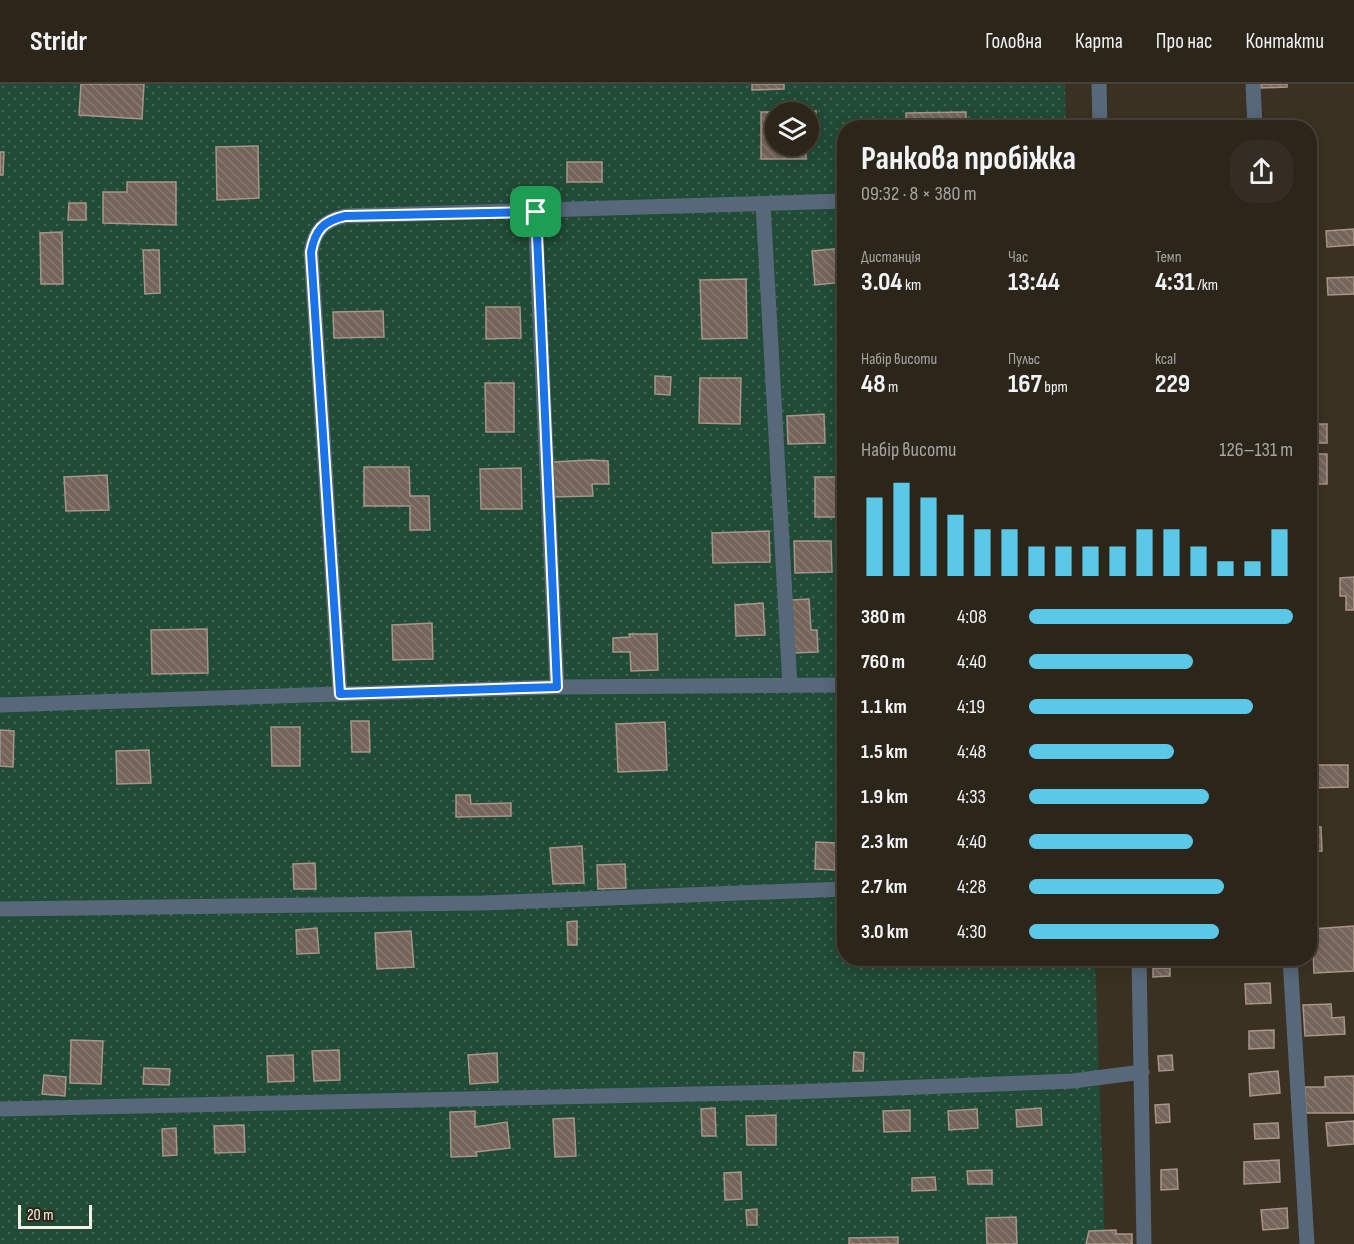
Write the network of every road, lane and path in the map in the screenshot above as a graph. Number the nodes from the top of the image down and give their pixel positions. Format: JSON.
{"nodes":[{"id":1,"x":1099,"y":84,"type":"edge"},
{"id":2,"x":1254,"y":84,"type":"edge"},
{"id":3,"x":1100,"y":120,"type":"edge"},
{"id":4,"x":1255,"y":120,"type":"edge"},
{"id":5,"x":837,"y":201,"type":"edge"},
{"id":6,"x":763,"y":204,"type":"junction"},
{"id":7,"x":536,"y":212,"type":"junction"},
{"id":8,"x":837,"y":685,"type":"edge"},
{"id":9,"x":790,"y":686,"type":"junction"},
{"id":10,"x":557,"y":687,"type":"junction"},
{"id":11,"x":340,"y":694,"type":"junction"},
{"id":12,"x":0,"y":705,"type":"edge"},
{"id":13,"x":837,"y":889,"type":"edge"},
{"id":14,"x":0,"y":909,"type":"edge"},
{"id":15,"x":1139,"y":966,"type":"edge"},
{"id":16,"x":1290,"y":966,"type":"edge"},
{"id":17,"x":1142,"y":1072,"type":"junction"},
{"id":18,"x":0,"y":1108,"type":"edge"},
{"id":19,"x":1144,"y":1244,"type":"edge"},
{"id":20,"x":1307,"y":1244,"type":"edge"}],
"edges":[{"from":1,"to":3,"type":"street"},
{"from":2,"to":4,"type":"street"},
{"from":5,"to":6,"type":"street"},
{"from":6,"to":7,"type":"street"},
{"from":6,"to":9,"type":"street"},
{"from":7,"to":10,"type":"street"},
{"from":7,"to":11,"type":"street"},
{"from":8,"to":9,"type":"street"},
{"from":9,"to":10,"type":"street"},
{"from":10,"to":11,"type":"street"},
{"from":11,"to":12,"type":"street"},
{"from":13,"to":14,"type":"street"},
{"from":15,"to":17,"type":"street"},
{"from":16,"to":20,"type":"street"},
{"from":17,"to":18,"type":"street"},
{"from":17,"to":19,"type":"street"}]}
